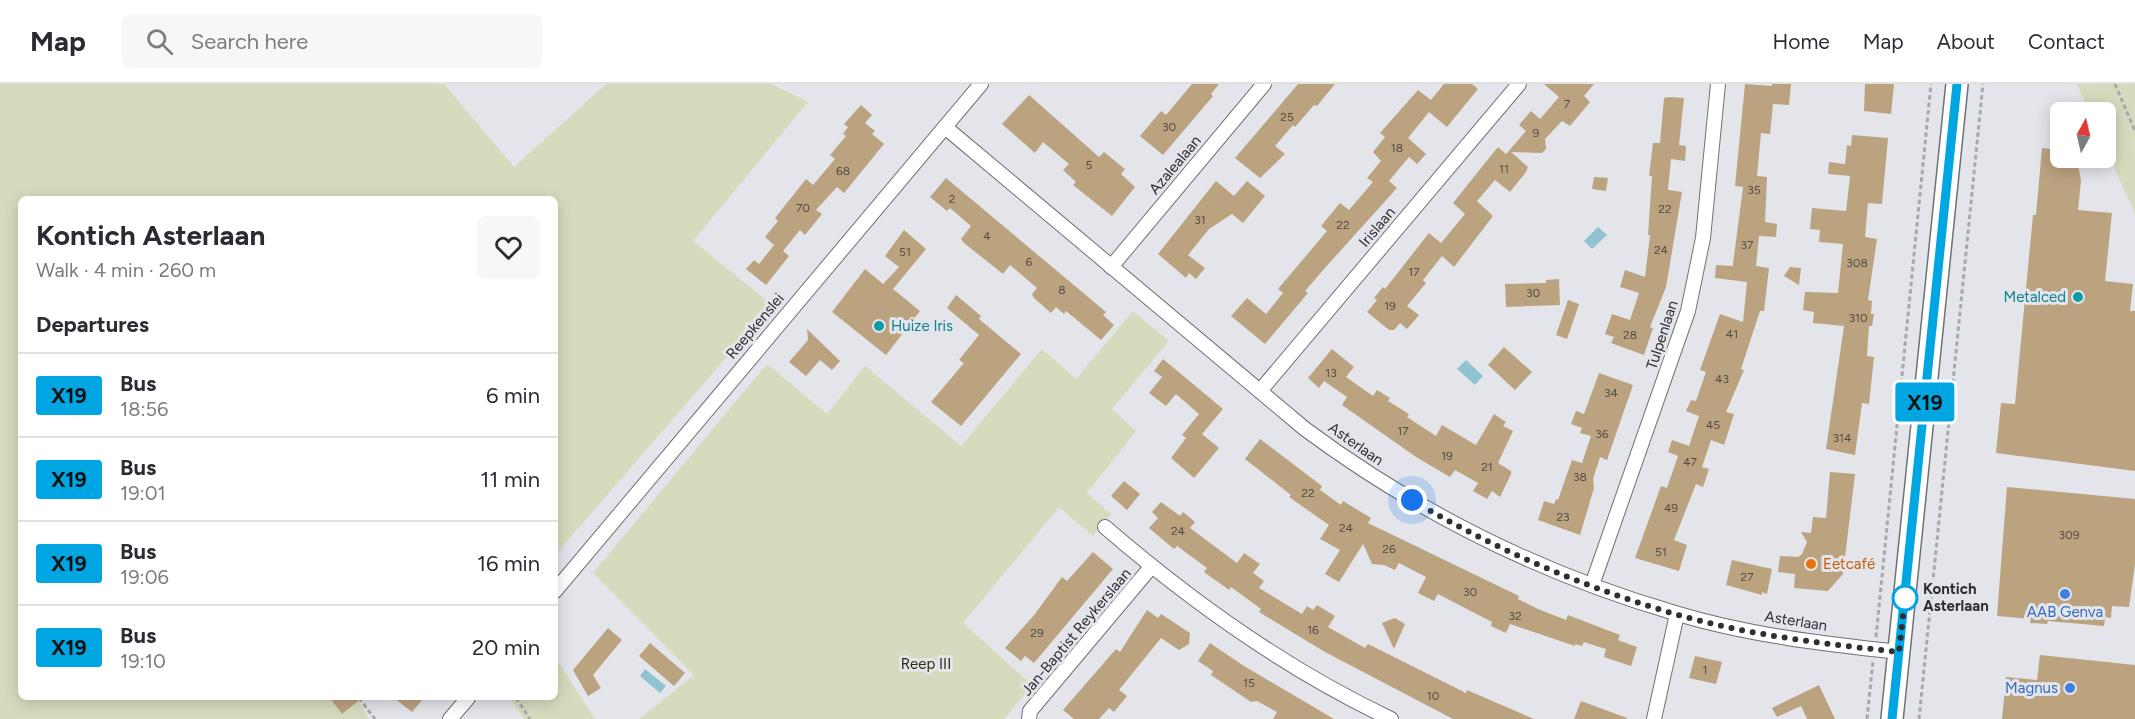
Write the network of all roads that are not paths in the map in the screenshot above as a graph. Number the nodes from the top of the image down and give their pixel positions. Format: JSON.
{"nodes":[{"id":1,"x":981,"y":84,"type":"edge"},
{"id":2,"x":1264,"y":84,"type":"edge"},
{"id":3,"x":1519,"y":84,"type":"edge"},
{"id":4,"x":1718,"y":84,"type":"edge"},
{"id":5,"x":1957,"y":84,"type":"edge"},
{"id":6,"x":945,"y":126,"type":"junction"},
{"id":7,"x":1112,"y":267,"type":"junction"},
{"id":8,"x":1260,"y":391,"type":"junction"},
{"id":9,"x":1105,"y":527,"type":"dead end"},
{"id":10,"x":1151,"y":567,"type":"junction"},
{"id":11,"x":1592,"y":585,"type":"junction"},
{"id":12,"x":558,"y":587,"type":"edge"},
{"id":13,"x":1677,"y":614,"type":"junction"},
{"id":14,"x":1899,"y":652,"type":"junction"},
{"id":15,"x":466,"y":700,"type":"edge"},
{"id":16,"x":450,"y":719,"type":"edge"},
{"id":17,"x":1029,"y":719,"type":"edge"},
{"id":18,"x":1391,"y":719,"type":"edge"},
{"id":19,"x":1654,"y":719,"type":"edge"},
{"id":20,"x":1892,"y":719,"type":"edge"}],
"edges":[{"from":1,"to":6,"type":"street","name":"Reepkenslei"},
{"from":2,"to":7,"type":"street","name":"Azalealaan"},
{"from":3,"to":8,"type":"street","name":"Irislaan"},
{"from":4,"to":11,"type":"street","name":"Tulpenlaan"},
{"from":5,"to":14,"type":"main road"},
{"from":6,"to":7,"type":"street","name":"Asterlaan"},
{"from":6,"to":12,"type":"street","name":"Reepkenslei"},
{"from":7,"to":8,"type":"street","name":"Asterlaan"},
{"from":8,"to":11,"type":"street","name":"Asterlaan"},
{"from":9,"to":10,"type":"street"},
{"from":10,"to":17,"type":"street","name":"Jan-Baptist Reykerslaan"},
{"from":10,"to":18,"type":"street"},
{"from":11,"to":13,"type":"street","name":"Asterlaan"},
{"from":13,"to":14,"type":"street","name":"Asterlaan"},
{"from":13,"to":19,"type":"street"},
{"from":14,"to":20,"type":"main road"},
{"from":15,"to":16,"type":"street"}]}
